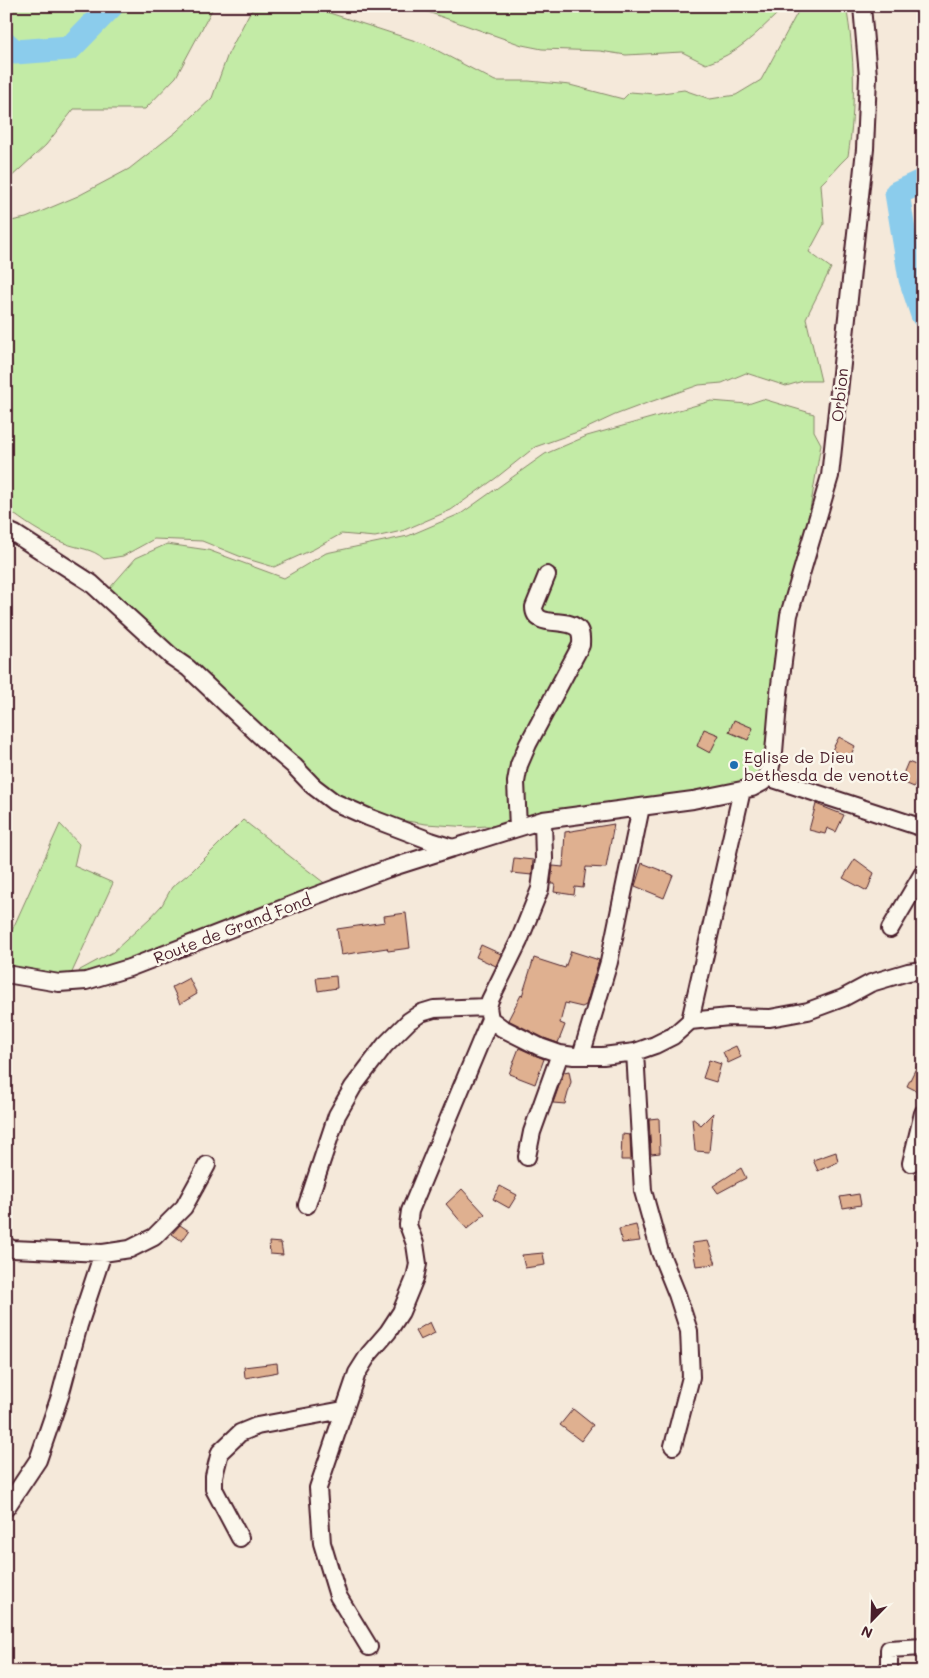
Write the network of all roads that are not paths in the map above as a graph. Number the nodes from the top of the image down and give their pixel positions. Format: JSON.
{"nodes":[{"id":1,"x":862,"y":6,"type":"edge"},
{"id":2,"x":6,"y":530,"type":"edge"},
{"id":3,"x":547,"y":575,"type":"dead end"},
{"id":4,"x":767,"y":777,"type":"junction"},
{"id":5,"x":742,"y":790,"type":"junction"},
{"id":6,"x":641,"y":807,"type":"junction"},
{"id":7,"x":543,"y":820,"type":"junction"},
{"id":8,"x":518,"y":828,"type":"junction"},
{"id":9,"x":923,"y":828,"type":"edge"},
{"id":10,"x":453,"y":848,"type":"junction"},
{"id":11,"x":923,"y":873,"type":"edge"},
{"id":12,"x":890,"y":929,"type":"dead end"},
{"id":13,"x":923,"y":970,"type":"edge"},
{"id":14,"x":6,"y":974,"type":"edge"},
{"id":15,"x":489,"y":1013,"type":"junction"},
{"id":16,"x":690,"y":1021,"type":"junction"},
{"id":17,"x":635,"y":1052,"type":"junction"},
{"id":18,"x":560,"y":1054,"type":"junction"},
{"id":19,"x":581,"y":1056,"type":"junction"},
{"id":20,"x":923,"y":1113,"type":"edge"},
{"id":21,"x":527,"y":1158,"type":"dead end"},
{"id":22,"x":911,"y":1163,"type":"dead end"},
{"id":23,"x":207,"y":1165,"type":"dead end"},
{"id":24,"x":307,"y":1205,"type":"dead end"},
{"id":25,"x":6,"y":1246,"type":"edge"},
{"id":26,"x":103,"y":1253,"type":"junction"},
{"id":27,"x":343,"y":1410,"type":"junction"},
{"id":28,"x":673,"y":1446,"type":"dead end"},
{"id":29,"x":6,"y":1508,"type":"edge"},
{"id":30,"x":240,"y":1538,"type":"dead end"},
{"id":31,"x":368,"y":1647,"type":"dead end"},
{"id":32,"x":923,"y":1647,"type":"edge"},
{"id":33,"x":889,"y":1672,"type":"edge"}],
"edges":[{"from":1,"to":4,"type":"street","name":"Orbion"},
{"from":2,"to":10,"type":"street"},
{"from":3,"to":8,"type":"street"},
{"from":4,"to":5,"type":"street","name":"Route de Grand Fond"},
{"from":4,"to":9,"type":"street"},
{"from":5,"to":6,"type":"street","name":"Route de Grand Fond"},
{"from":5,"to":16,"type":"street"},
{"from":6,"to":7,"type":"street","name":"Route de Grand Fond"},
{"from":6,"to":19,"type":"street"},
{"from":7,"to":8,"type":"street","name":"Route de Grand Fond"},
{"from":7,"to":15,"type":"street"},
{"from":8,"to":10,"type":"street","name":"Route de Grand Fond"},
{"from":10,"to":14,"type":"street","name":"Route de Grand Fond"},
{"from":11,"to":12,"type":"street"},
{"from":13,"to":16,"type":"street"},
{"from":15,"to":18,"type":"street"},
{"from":15,"to":24,"type":"street"},
{"from":15,"to":27,"type":"street"},
{"from":16,"to":17,"type":"street"},
{"from":17,"to":19,"type":"street"},
{"from":17,"to":28,"type":"street"},
{"from":18,"to":19,"type":"street"},
{"from":18,"to":21,"type":"street"},
{"from":20,"to":22,"type":"street"},
{"from":23,"to":26,"type":"street"},
{"from":25,"to":26,"type":"street"},
{"from":26,"to":29,"type":"street"},
{"from":27,"to":30,"type":"street"},
{"from":27,"to":31,"type":"street"},
{"from":32,"to":33,"type":"street"}]}
